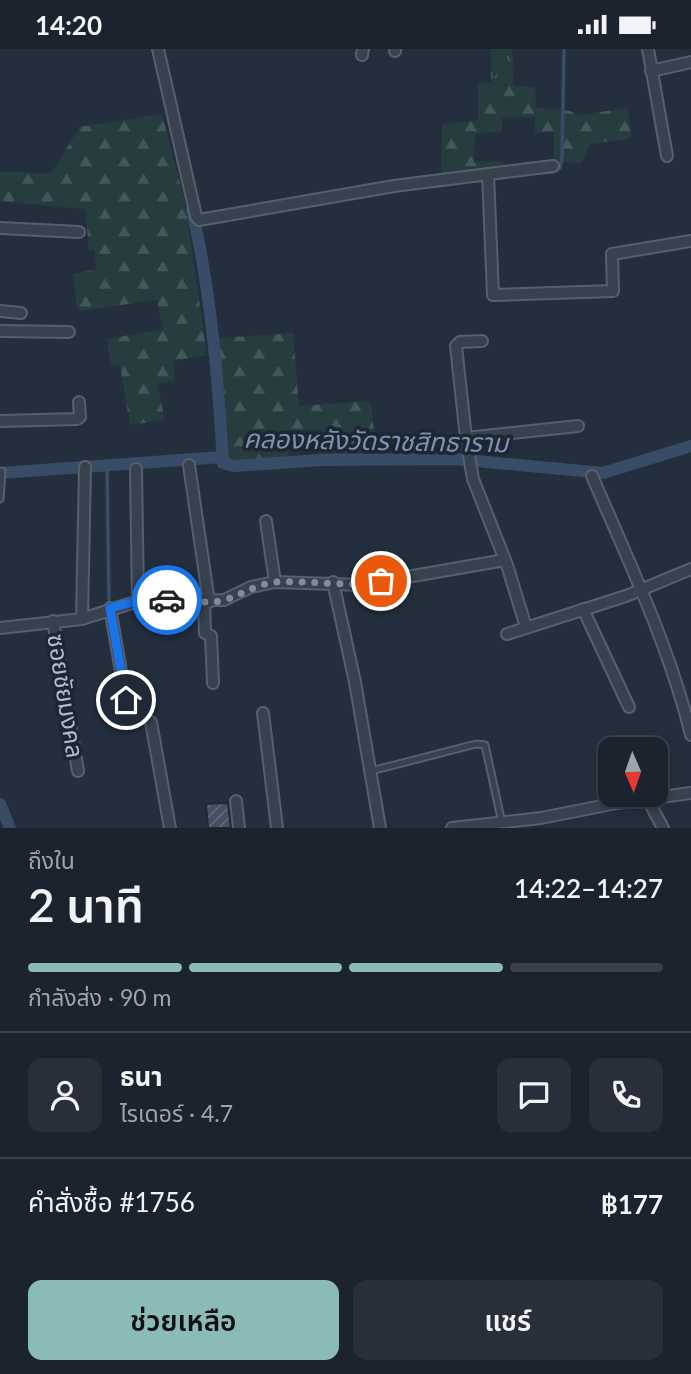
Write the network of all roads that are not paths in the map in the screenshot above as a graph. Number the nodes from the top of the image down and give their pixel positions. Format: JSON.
{"nodes":[{"id":1,"x":158,"y":49,"type":"edge"},
{"id":2,"x":648,"y":49,"type":"edge"},
{"id":3,"x":691,"y":62,"type":"edge"},
{"id":4,"x":652,"y":71,"type":"junction"},
{"id":5,"x":667,"y":156,"type":"dead end"},
{"id":6,"x":553,"y":166,"type":"dead end"},
{"id":7,"x":488,"y":174,"type":"junction"},
{"id":8,"x":0,"y":228,"type":"edge"},
{"id":9,"x":79,"y":232,"type":"dead end"},
{"id":10,"x":691,"y":241,"type":"edge"},
{"id":11,"x":0,"y":311,"type":"edge"},
{"id":12,"x":21,"y":313,"type":"dead end"},
{"id":13,"x":0,"y":331,"type":"edge"},
{"id":14,"x":69,"y":331,"type":"dead end"},
{"id":15,"x":482,"y":341,"type":"dead end"},
{"id":16,"x":79,"y":402,"type":"dead end"},
{"id":17,"x":0,"y":421,"type":"edge"},
{"id":18,"x":578,"y":426,"type":"dead end"},
{"id":19,"x":466,"y":438,"type":"junction"},
{"id":20,"x":189,"y":464,"type":"dead end"},
{"id":21,"x":85,"y":467,"type":"dead end"},
{"id":22,"x":136,"y":469,"type":"dead end"},
{"id":23,"x":2,"y":471,"type":"dead end"},
{"id":24,"x":592,"y":476,"type":"dead end"},
{"id":25,"x":0,"y":499,"type":"edge"},
{"id":26,"x":266,"y":521,"type":"dead end"},
{"id":27,"x":505,"y":560,"type":"junction"},
{"id":28,"x":691,"y":569,"type":"edge"},
{"id":29,"x":275,"y":582,"type":"junction"},
{"id":30,"x":333,"y":582,"type":"junction"},
{"id":31,"x":641,"y":589,"type":"junction"},
{"id":32,"x":138,"y":601,"type":"junction"},
{"id":33,"x":206,"y":602,"type":"junction"},
{"id":34,"x":110,"y":608,"type":"junction"},
{"id":35,"x":583,"y":609,"type":"junction"},
{"id":36,"x":82,"y":619,"type":"junction"},
{"id":37,"x":53,"y":621,"type":"junction"},
{"id":38,"x":526,"y":627,"type":"junction"},
{"id":39,"x":0,"y":628,"type":"edge"},
{"id":40,"x":506,"y":634,"type":"dead end"},
{"id":41,"x":214,"y":683,"type":"dead end"},
{"id":42,"x":629,"y":707,"type":"dead end"},
{"id":43,"x":263,"y":713,"type":"dead end"},
{"id":44,"x":151,"y":722,"type":"dead end"},
{"id":45,"x":130,"y":723,"type":"dead end"},
{"id":46,"x":691,"y":735,"type":"edge"},
{"id":47,"x":78,"y":771,"type":"dead end"},
{"id":48,"x":371,"y":771,"type":"junction"},
{"id":49,"x":691,"y":793,"type":"edge"},
{"id":50,"x":668,"y":797,"type":"edge"},
{"id":51,"x":236,"y":801,"type":"dead end"},
{"id":52,"x":600,"y":807,"type":"edge"},
{"id":53,"x":652,"y":807,"type":"edge"},
{"id":54,"x":502,"y":823,"type":"junction"},
{"id":55,"x":531,"y":823,"type":"edge"},
{"id":56,"x":475,"y":827,"type":"edge"},
{"id":57,"x":170,"y":828,"type":"edge"},
{"id":58,"x":239,"y":828,"type":"edge"},
{"id":59,"x":277,"y":828,"type":"edge"},
{"id":60,"x":380,"y":828,"type":"edge"},
{"id":61,"x":452,"y":828,"type":"edge"},
{"id":62,"x":663,"y":828,"type":"edge"}],
"edges":[{"from":1,"to":7,"type":"street"},
{"from":2,"to":4,"type":"street"},
{"from":3,"to":4,"type":"street"},
{"from":4,"to":5,"type":"street"},
{"from":6,"to":7,"type":"street"},
{"from":7,"to":10,"type":"street"},
{"from":8,"to":9,"type":"street"},
{"from":11,"to":12,"type":"street"},
{"from":13,"to":14,"type":"street"},
{"from":15,"to":19,"type":"street"},
{"from":16,"to":17,"type":"street"},
{"from":18,"to":19,"type":"street"},
{"from":19,"to":27,"type":"street"},
{"from":20,"to":33,"type":"street"},
{"from":21,"to":36,"type":"street"},
{"from":22,"to":32,"type":"street"},
{"from":23,"to":25,"type":"lane"},
{"from":24,"to":31,"type":"street"},
{"from":26,"to":29,"type":"street"},
{"from":27,"to":30,"type":"street"},
{"from":27,"to":38,"type":"street"},
{"from":28,"to":31,"type":"street"},
{"from":29,"to":30,"type":"street"},
{"from":29,"to":33,"type":"street"},
{"from":30,"to":48,"type":"street"},
{"from":31,"to":35,"type":"street"},
{"from":31,"to":46,"type":"street"},
{"from":32,"to":33,"type":"street"},
{"from":32,"to":34,"type":"street"},
{"from":33,"to":41,"type":"street"},
{"from":34,"to":36,"type":"street"},
{"from":34,"to":45,"type":"street"},
{"from":35,"to":38,"type":"street"},
{"from":35,"to":42,"type":"street"},
{"from":36,"to":37,"type":"street"},
{"from":37,"to":39,"type":"street"},
{"from":37,"to":47,"type":"street","name":"ซอยชัยมงคล"},
{"from":38,"to":40,"type":"street"},
{"from":43,"to":59,"type":"street"},
{"from":44,"to":57,"type":"street"},
{"from":48,"to":54,"type":"lane"},
{"from":48,"to":60,"type":"street"},
{"from":49,"to":50,"type":"street"},
{"from":51,"to":58,"type":"street"},
{"from":52,"to":55,"type":"street"},
{"from":53,"to":62,"type":"street"},
{"from":54,"to":55,"type":"street"},
{"from":54,"to":56,"type":"street"},
{"from":56,"to":61,"type":"street"}]}
